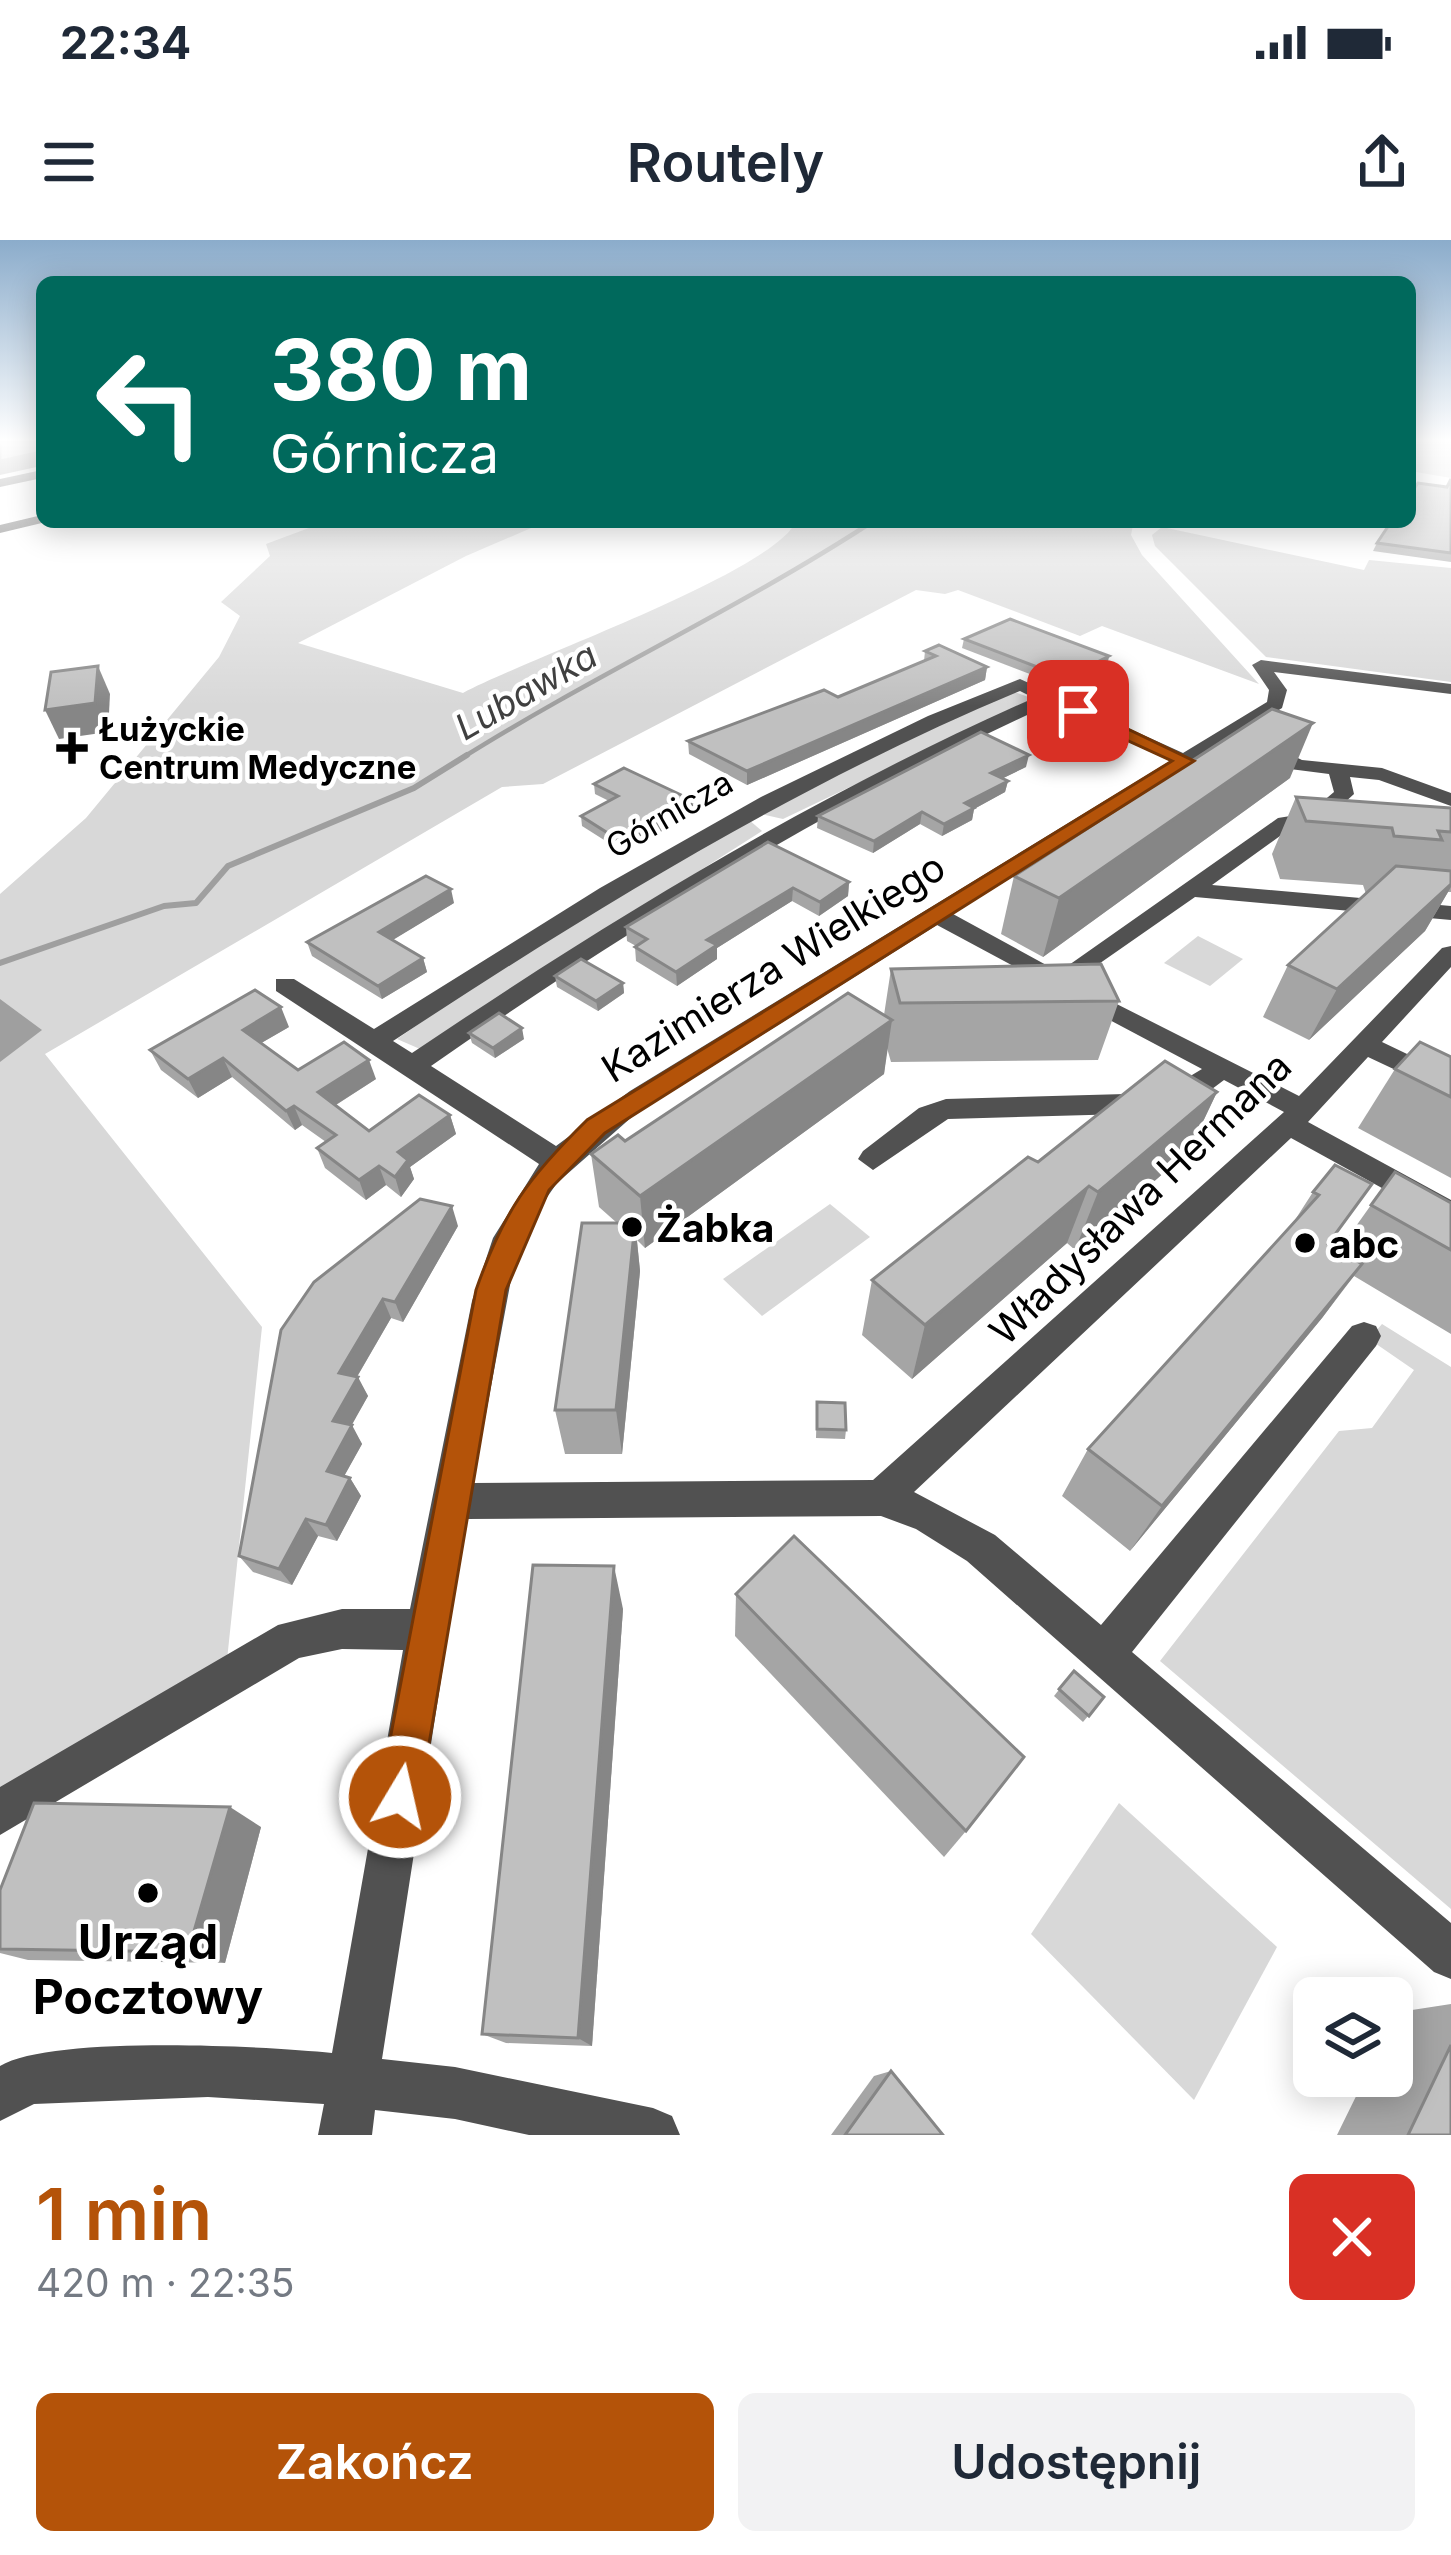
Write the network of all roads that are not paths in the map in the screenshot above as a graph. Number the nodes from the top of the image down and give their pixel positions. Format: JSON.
{"nodes":[{"id":1,"x":1451,"y":689,"type":"edge"},
{"id":2,"x":1049,"y":698,"type":"junction"},
{"id":3,"x":1233,"y":732,"type":"junction"},
{"id":4,"x":1185,"y":761,"type":"junction"},
{"id":5,"x":1337,"y":771,"type":"junction"},
{"id":6,"x":1451,"y":800,"type":"edge"},
{"id":7,"x":744,"y":812,"type":"junction"},
{"id":8,"x":777,"y":829,"type":"junction"},
{"id":9,"x":1190,"y":890,"type":"junction"},
{"id":10,"x":1451,"y":913,"type":"edge"},
{"id":11,"x":938,"y":915,"type":"junction"},
{"id":12,"x":1451,"y":952,"type":"edge"},
{"id":13,"x":1060,"y":983,"type":"junction"},
{"id":14,"x":285,"y":985,"type":"dead end"},
{"id":15,"x":374,"y":1042,"type":"junction"},
{"id":16,"x":1361,"y":1043,"type":"junction"},
{"id":17,"x":412,"y":1066,"type":"junction"},
{"id":18,"x":1222,"y":1068,"type":"junction"},
{"id":19,"x":1451,"y":1086,"type":"edge"},
{"id":20,"x":1294,"y":1116,"type":"junction"},
{"id":21,"x":873,"y":1160,"type":"dead end"},
{"id":22,"x":557,"y":1161,"type":"junction"},
{"id":23,"x":1451,"y":1214,"type":"edge"},
{"id":24,"x":1364,"y":1336,"type":"dead end"},
{"id":25,"x":881,"y":1498,"type":"junction"},
{"id":26,"x":450,"y":1502,"type":"junction"},
{"id":27,"x":428,"y":1630,"type":"junction"},
{"id":28,"x":1103,"y":1654,"type":"junction"},
{"id":29,"x":0,"y":1812,"type":"edge"},
{"id":30,"x":1451,"y":1955,"type":"edge"},
{"id":31,"x":353,"y":2080,"type":"junction"},
{"id":32,"x":0,"y":2095,"type":"edge"},
{"id":33,"x":345,"y":2135,"type":"edge"},
{"id":34,"x":653,"y":2135,"type":"edge"}],
"edges":[{"from":1,"to":3,"type":"street","name":"Kazimierza Wielkiego"},
{"from":2,"to":4,"type":"street","name":"Górnicza"},
{"from":2,"to":7,"type":"street","name":"Górnicza"},
{"from":2,"to":8,"type":"street","name":"Górnicza"},
{"from":3,"to":4,"type":"street","name":"Kazimierza Wielkiego"},
{"from":3,"to":5,"type":"street"},
{"from":4,"to":11,"type":"street","name":"Kazimierza Wielkiego"},
{"from":5,"to":6,"type":"street"},
{"from":5,"to":9,"type":"street"},
{"from":7,"to":8,"type":"street"},
{"from":7,"to":15,"type":"street","name":"Górnicza"},
{"from":8,"to":17,"type":"street","name":"Górnicza"},
{"from":9,"to":10,"type":"street"},
{"from":9,"to":13,"type":"street"},
{"from":11,"to":13,"type":"street"},
{"from":11,"to":22,"type":"street","name":"Kazimierza Wielkiego"},
{"from":12,"to":16,"type":"street","name":"Władysława Hermana"},
{"from":13,"to":18,"type":"street"},
{"from":14,"to":15,"type":"street"},
{"from":15,"to":17,"type":"street"},
{"from":16,"to":19,"type":"street"},
{"from":16,"to":20,"type":"street","name":"Władysława Hermana"},
{"from":17,"to":22,"type":"street"},
{"from":18,"to":20,"type":"street"},
{"from":18,"to":21,"type":"street"},
{"from":20,"to":23,"type":"street"},
{"from":20,"to":25,"type":"street","name":"Władysława Hermana"},
{"from":22,"to":26,"type":"street","name":"Kazimierza Wielkiego"},
{"from":24,"to":28,"type":"street"},
{"from":25,"to":26,"type":"street"},
{"from":25,"to":28,"type":"street"},
{"from":26,"to":27,"type":"street","name":"Kazimierza Wielkiego"},
{"from":27,"to":29,"type":"street"},
{"from":27,"to":31,"type":"street","name":"Kazimierza Wielkiego"},
{"from":28,"to":30,"type":"street"},
{"from":31,"to":32,"type":"street"},
{"from":31,"to":33,"type":"street","name":"Kazimierza Wielkiego"},
{"from":31,"to":34,"type":"street"}]}
